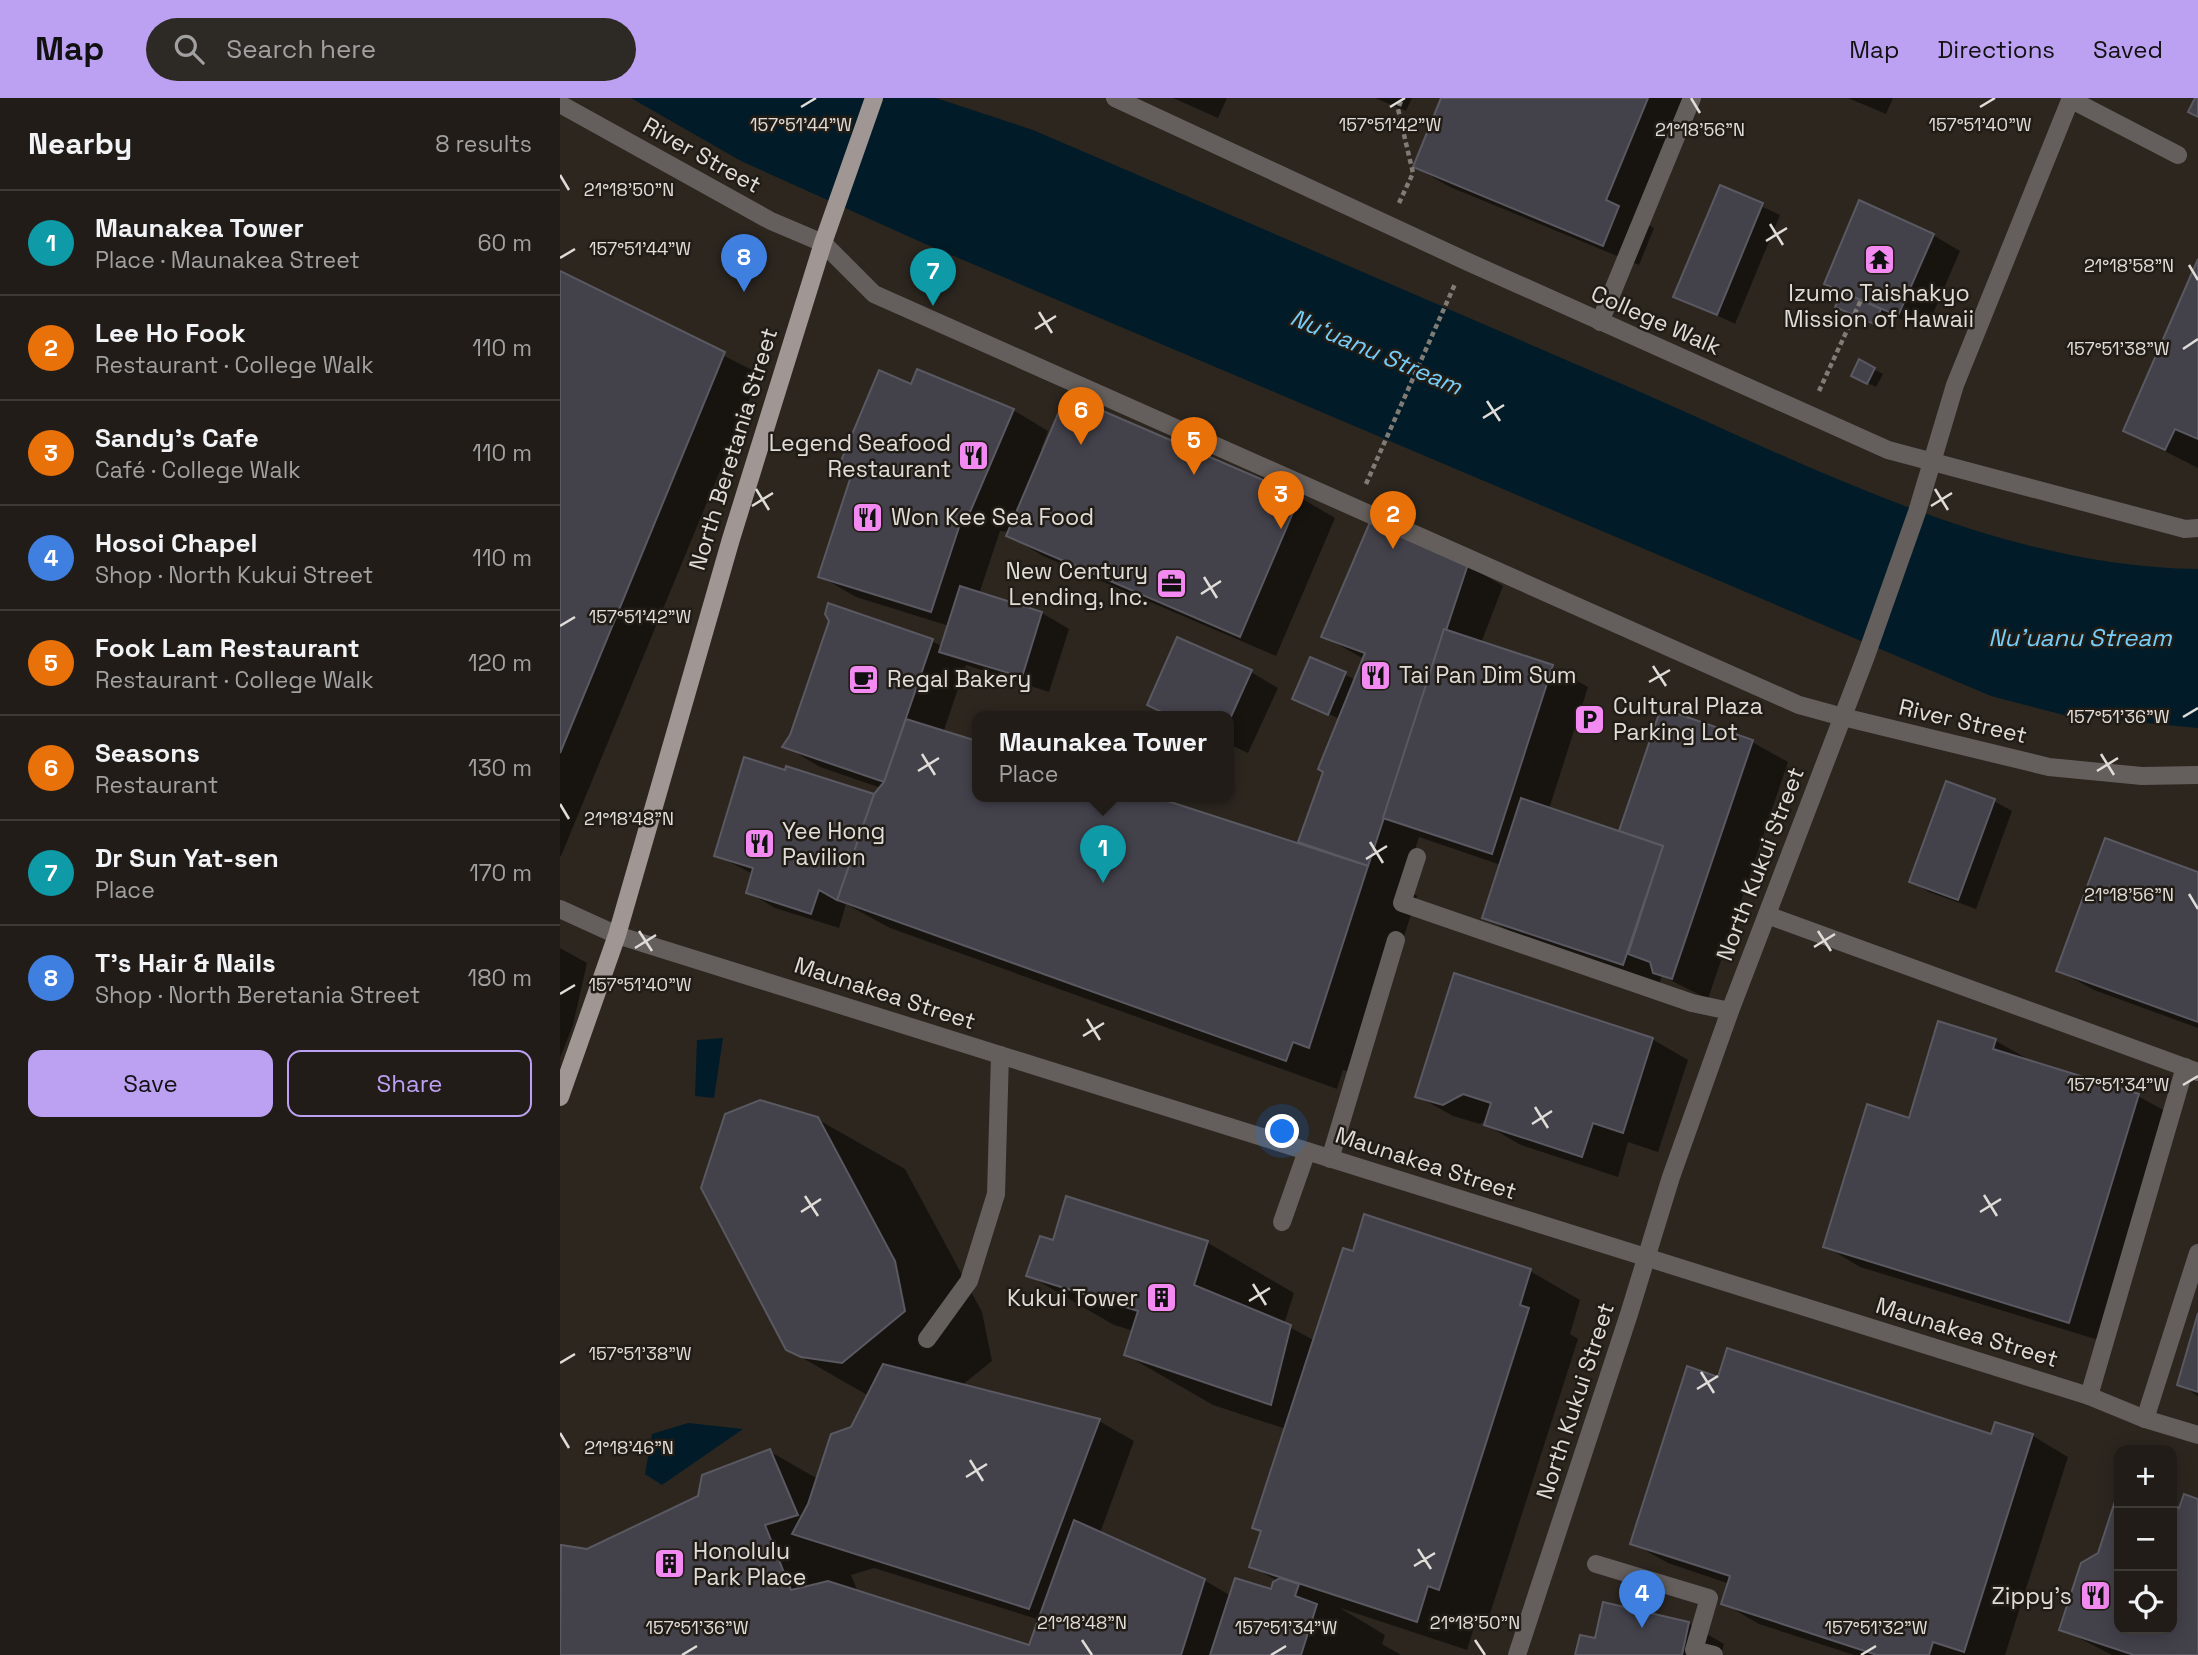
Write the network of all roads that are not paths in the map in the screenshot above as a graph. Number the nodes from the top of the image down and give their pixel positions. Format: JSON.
{"nodes":[{"id":1,"x":874,"y":98,"type":"edge"},
{"id":2,"x":1115,"y":98,"type":"edge"},
{"id":3,"x":1692,"y":98,"type":"edge"},
{"id":4,"x":2070,"y":99,"type":"edge"},
{"id":5,"x":560,"y":104,"type":"edge"},
{"id":6,"x":2178,"y":155,"type":"dead end"},
{"id":7,"x":822,"y":243,"type":"junction"},
{"id":8,"x":1600,"y":322,"type":"junction"},
{"id":9,"x":1929,"y":463,"type":"junction"},
{"id":10,"x":2198,"y":528,"type":"edge"},
{"id":11,"x":1843,"y":718,"type":"junction"},
{"id":12,"x":2198,"y":775,"type":"edge"},
{"id":13,"x":1418,"y":857,"type":"dead end"},
{"id":14,"x":560,"y":909,"type":"edge"},
{"id":15,"x":1767,"y":915,"type":"junction"},
{"id":16,"x":617,"y":935,"type":"junction"},
{"id":17,"x":1396,"y":940,"type":"dead end"},
{"id":18,"x":1730,"y":1011,"type":"junction"},
{"id":19,"x":1000,"y":1055,"type":"junction"},
{"id":20,"x":2191,"y":1070,"type":"edge"},
{"id":21,"x":560,"y":1097,"type":"edge"},
{"id":22,"x":1307,"y":1151,"type":"junction"},
{"id":23,"x":1330,"y":1159,"type":"junction"},
{"id":24,"x":1282,"y":1223,"type":"dead end"},
{"id":25,"x":2198,"y":1254,"type":"edge"},
{"id":26,"x":1644,"y":1258,"type":"junction"},
{"id":27,"x":926,"y":1339,"type":"dead end"},
{"id":28,"x":2089,"y":1396,"type":"junction"},
{"id":29,"x":2145,"y":1419,"type":"junction"},
{"id":30,"x":2198,"y":1435,"type":"edge"},
{"id":31,"x":1596,"y":1564,"type":"dead end"},
{"id":32,"x":1517,"y":1655,"type":"edge"},
{"id":33,"x":1714,"y":1655,"type":"edge"}],
"edges":[{"from":1,"to":7,"type":"main road","name":"North Beretania Street"},
{"from":2,"to":8,"type":"street","name":"College Walk"},
{"from":3,"to":8,"type":"street"},
{"from":4,"to":6,"type":"street"},
{"from":4,"to":9,"type":"street","name":"North Kukui Street"},
{"from":5,"to":7,"type":"street","name":"River Street"},
{"from":7,"to":11,"type":"street","name":"River Street"},
{"from":7,"to":16,"type":"main road","name":"North Beretania Street"},
{"from":8,"to":9,"type":"street","name":"College Walk"},
{"from":9,"to":10,"type":"street","name":"College Walk"},
{"from":9,"to":11,"type":"street","name":"North Kukui Street"},
{"from":11,"to":12,"type":"street","name":"River Street"},
{"from":11,"to":15,"type":"street","name":"North Kukui Street"},
{"from":13,"to":18,"type":"street"},
{"from":14,"to":16,"type":"street","name":"Maunakea Street"},
{"from":15,"to":18,"type":"street","name":"North Kukui Street"},
{"from":15,"to":20,"type":"street"},
{"from":16,"to":19,"type":"street","name":"Maunakea Street"},
{"from":16,"to":21,"type":"main road","name":"North Beretania Street"},
{"from":17,"to":23,"type":"street"},
{"from":18,"to":26,"type":"street","name":"North Kukui Street"},
{"from":19,"to":22,"type":"street","name":"Maunakea Street"},
{"from":19,"to":27,"type":"street"},
{"from":20,"to":28,"type":"street"},
{"from":22,"to":23,"type":"street","name":"Maunakea Street"},
{"from":22,"to":24,"type":"street"},
{"from":23,"to":26,"type":"street","name":"Maunakea Street"},
{"from":25,"to":29,"type":"street"},
{"from":26,"to":28,"type":"street","name":"Maunakea Street"},
{"from":26,"to":32,"type":"street","name":"North Kukui Street"},
{"from":28,"to":29,"type":"street","name":"Maunakea Street"},
{"from":29,"to":30,"type":"street","name":"Maunakea Street"},
{"from":31,"to":33,"type":"street"}]}
